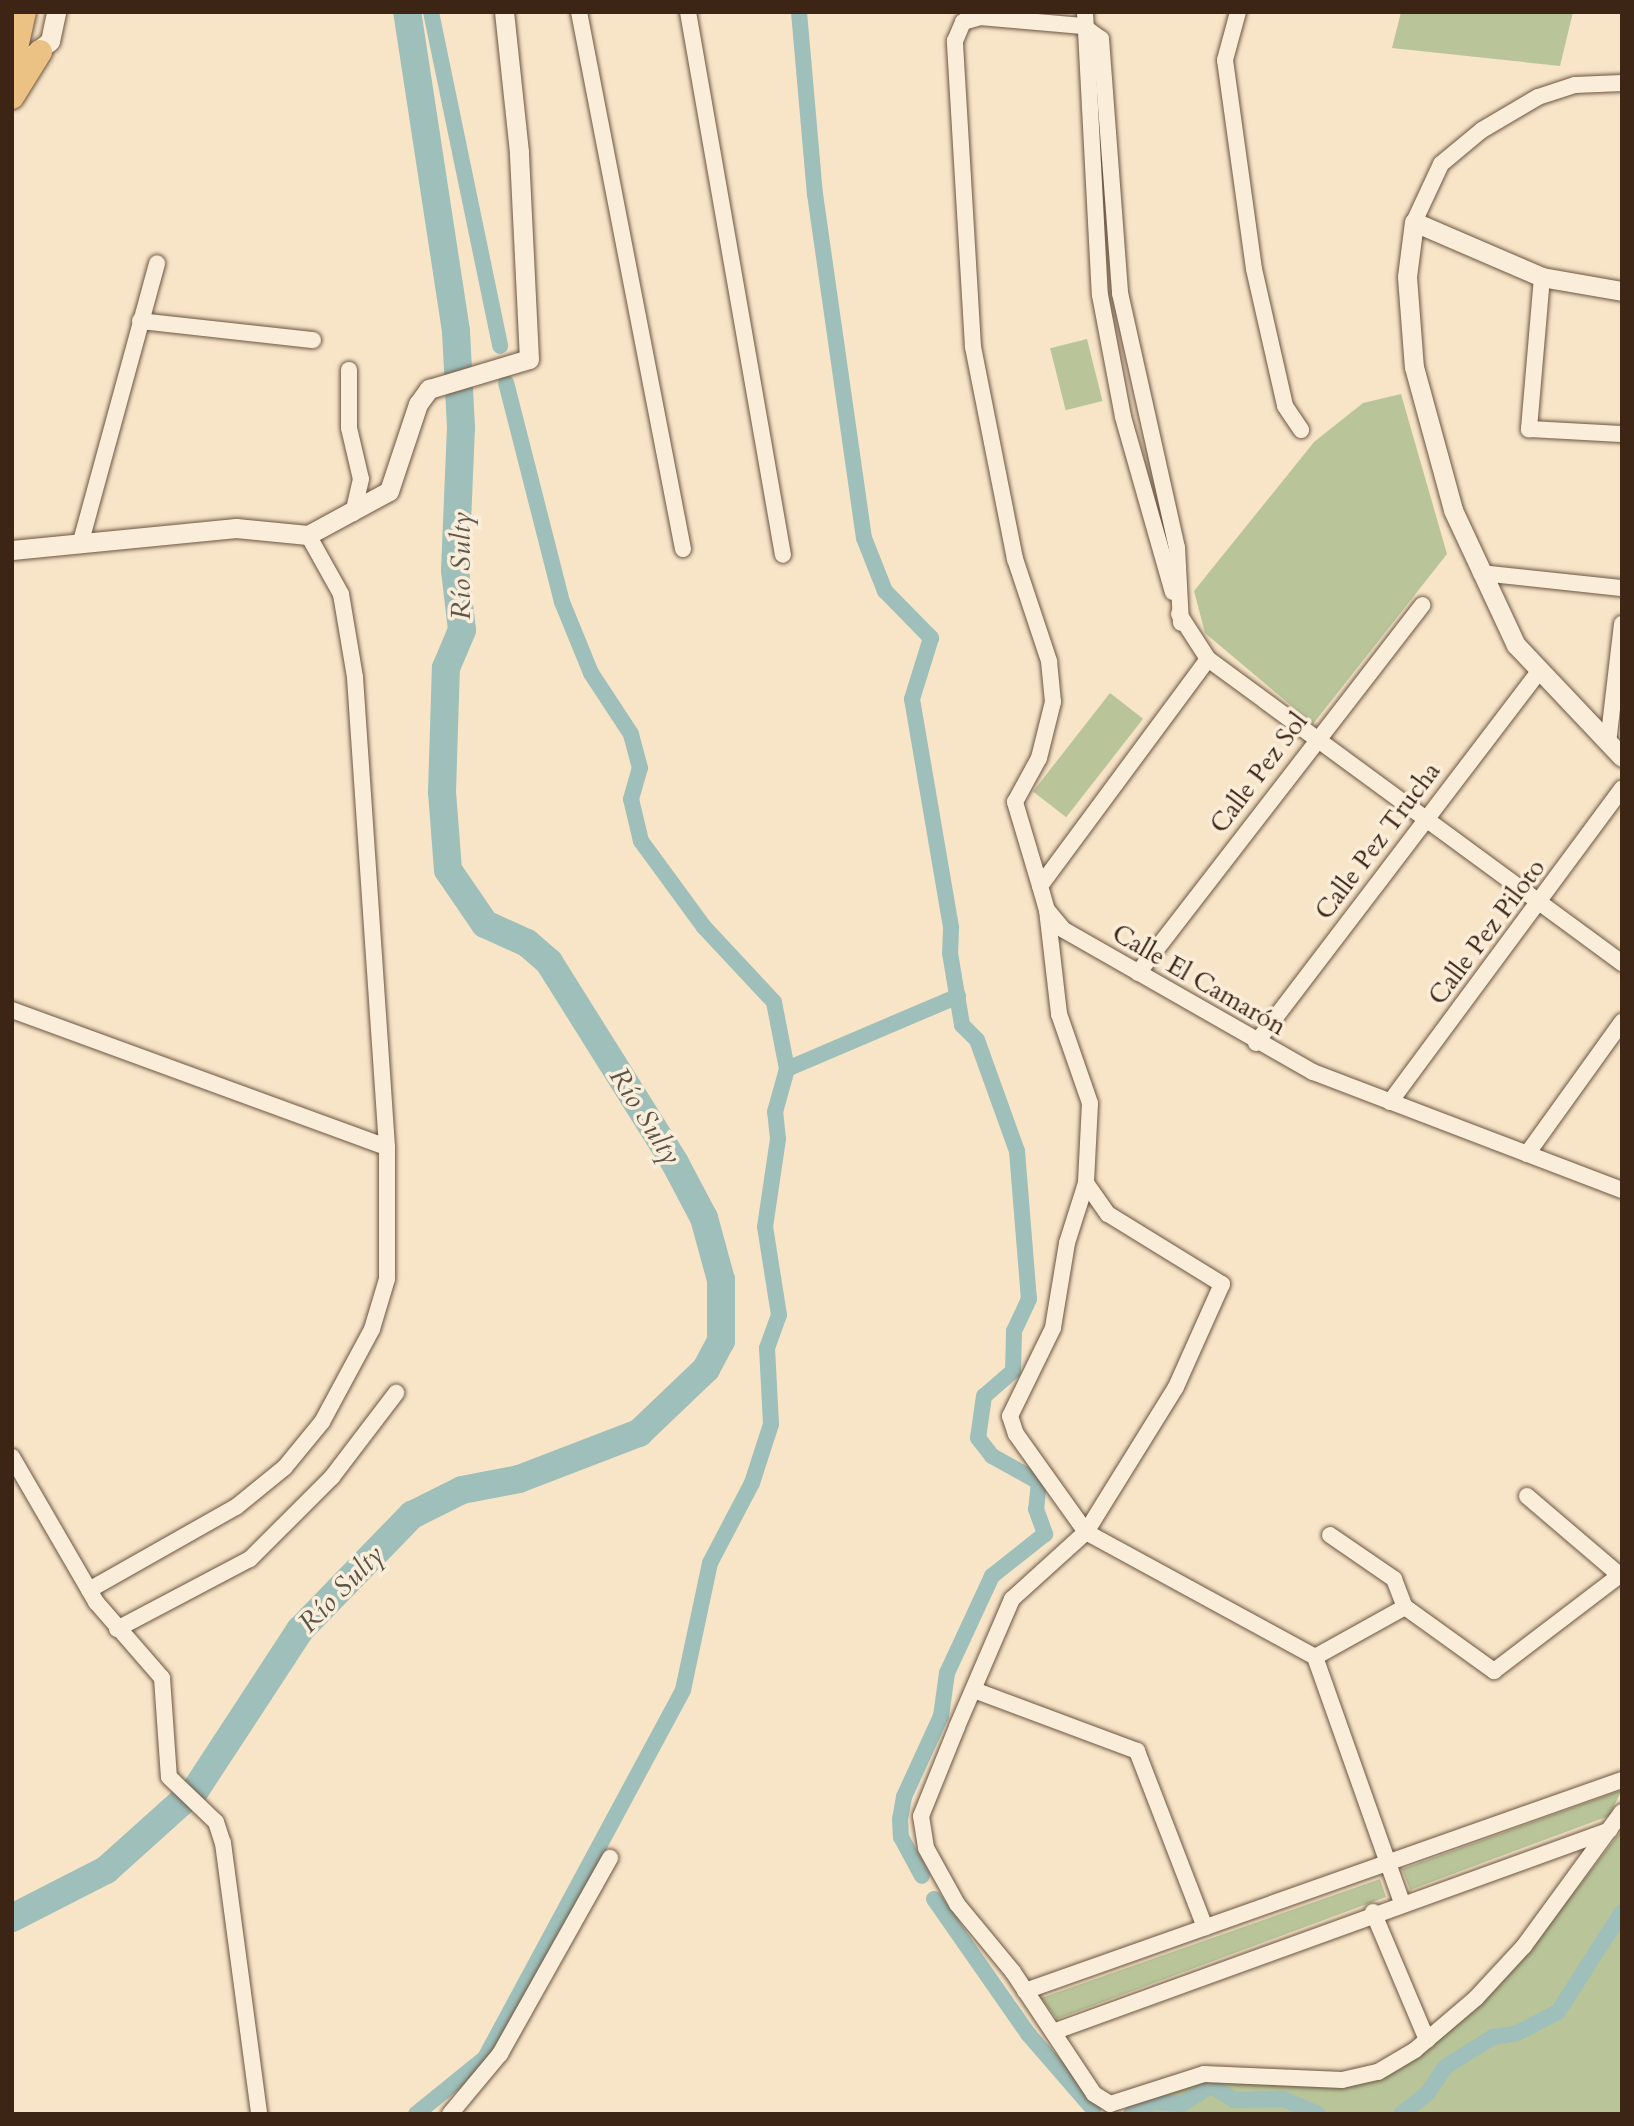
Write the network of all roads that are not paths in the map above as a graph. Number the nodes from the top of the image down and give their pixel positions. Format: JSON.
{"nodes":[{"id":1,"x":24,"y":12,"type":"edge"},
{"id":2,"x":56,"y":12,"type":"edge"},
{"id":3,"x":504,"y":12,"type":"edge"},
{"id":4,"x":579,"y":12,"type":"edge"},
{"id":5,"x":688,"y":12,"type":"edge"},
{"id":6,"x":1238,"y":12,"type":"edge"},
{"id":7,"x":1084,"y":19,"type":"edge"},
{"id":8,"x":40,"y":52,"type":"junction"},
{"id":9,"x":13,"y":64,"type":"edge"},
{"id":10,"x":1622,"y":83,"type":"edge"},
{"id":11,"x":12,"y":97,"type":"edge"},
{"id":12,"x":1414,"y":222,"type":"junction"},
{"id":13,"x":157,"y":264,"type":"dead end"},
{"id":14,"x":1542,"y":277,"type":"junction"},
{"id":15,"x":1622,"y":291,"type":"edge"},
{"id":16,"x":140,"y":321,"type":"junction"},
{"id":17,"x":313,"y":340,"type":"dead end"},
{"id":18,"x":349,"y":370,"type":"dead end"},
{"id":19,"x":1301,"y":429,"type":"dead end"},
{"id":20,"x":1622,"y":434,"type":"edge"},
{"id":21,"x":353,"y":513,"type":"junction"},
{"id":22,"x":308,"y":535,"type":"junction"},
{"id":23,"x":80,"y":545,"type":"junction"},
{"id":24,"x":683,"y":549,"type":"dead end"},
{"id":25,"x":12,"y":550,"type":"edge"},
{"id":26,"x":783,"y":555,"type":"dead end"},
{"id":27,"x":1481,"y":573,"type":"junction"},
{"id":28,"x":1622,"y":588,"type":"edge"},
{"id":29,"x":1422,"y":605,"type":"dead end"},
{"id":30,"x":1622,"y":624,"type":"edge"},
{"id":31,"x":1209,"y":659,"type":"junction"},
{"id":32,"x":1540,"y":670,"type":"junction"},
{"id":33,"x":1316,"y":738,"type":"junction"},
{"id":34,"x":1615,"y":750,"type":"edge"},
{"id":35,"x":1622,"y":789,"type":"edge"},
{"id":36,"x":1425,"y":818,"type":"junction"},
{"id":37,"x":1040,"y":886,"type":"junction"},
{"id":38,"x":1540,"y":903,"type":"junction"},
{"id":39,"x":1047,"y":911,"type":"junction"},
{"id":40,"x":1622,"y":963,"type":"edge"},
{"id":41,"x":1138,"y":973,"type":"junction"},
{"id":42,"x":12,"y":1010,"type":"edge"},
{"id":43,"x":1622,"y":1022,"type":"edge"},
{"id":44,"x":1256,"y":1043,"type":"junction"},
{"id":45,"x":1390,"y":1102,"type":"junction"},
{"id":46,"x":387,"y":1147,"type":"junction"},
{"id":47,"x":1527,"y":1154,"type":"junction"},
{"id":48,"x":1086,"y":1183,"type":"junction"},
{"id":49,"x":1622,"y":1190,"type":"edge"},
{"id":50,"x":396,"y":1393,"type":"dead end"},
{"id":51,"x":12,"y":1457,"type":"edge"},
{"id":52,"x":1527,"y":1496,"type":"dead end"},
{"id":53,"x":1086,"y":1532,"type":"junction"},
{"id":54,"x":1331,"y":1535,"type":"dead end"},
{"id":55,"x":1621,"y":1576,"type":"edge"},
{"id":56,"x":89,"y":1590,"type":"junction"},
{"id":57,"x":1405,"y":1607,"type":"junction"},
{"id":58,"x":117,"y":1629,"type":"junction"},
{"id":59,"x":1315,"y":1657,"type":"junction"},
{"id":60,"x":974,"y":1690,"type":"junction"},
{"id":61,"x":1622,"y":1780,"type":"edge"},
{"id":62,"x":1622,"y":1812,"type":"edge"},
{"id":63,"x":1610,"y":1830,"type":"junction"},
{"id":64,"x":610,"y":1858,"type":"dead end"},
{"id":65,"x":1388,"y":1862,"type":"junction"},
{"id":66,"x":1402,"y":1903,"type":"junction"},
{"id":67,"x":1373,"y":1912,"type":"junction"},
{"id":68,"x":1205,"y":1927,"type":"junction"},
{"id":69,"x":1025,"y":1991,"type":"junction"},
{"id":70,"x":1053,"y":2032,"type":"junction"},
{"id":71,"x":1427,"y":2040,"type":"junction"},
{"id":72,"x":259,"y":2114,"type":"edge"},
{"id":73,"x":450,"y":2114,"type":"edge"}],
"edges":[{"from":1,"to":9,"type":"highway"},
{"from":2,"to":8,"type":"street"},
{"from":3,"to":21,"type":"street"},
{"from":4,"to":24,"type":"street"},
{"from":5,"to":26,"type":"street"},
{"from":6,"to":19,"type":"street"},
{"from":7,"to":31,"type":"street"},
{"from":7,"to":37,"type":"street"},
{"from":8,"to":9,"type":"street"},
{"from":8,"to":11,"type":"highway"},
{"from":10,"to":12,"type":"street"},
{"from":12,"to":14,"type":"street"},
{"from":12,"to":27,"type":"street"},
{"from":13,"to":16,"type":"street"},
{"from":14,"to":15,"type":"street"},
{"from":14,"to":20,"type":"street"},
{"from":16,"to":17,"type":"street"},
{"from":16,"to":23,"type":"street"},
{"from":18,"to":21,"type":"street"},
{"from":21,"to":22,"type":"street"},
{"from":22,"to":23,"type":"street"},
{"from":22,"to":46,"type":"street"},
{"from":23,"to":25,"type":"street"},
{"from":27,"to":28,"type":"street"},
{"from":27,"to":32,"type":"street"},
{"from":29,"to":33,"type":"street","name":"Calle Pez Sol"},
{"from":30,"to":34,"type":"street"},
{"from":31,"to":33,"type":"street"},
{"from":31,"to":37,"type":"street"},
{"from":32,"to":34,"type":"street"},
{"from":32,"to":36,"type":"street","name":"Calle Pez Trucha"},
{"from":33,"to":36,"type":"street"},
{"from":33,"to":41,"type":"street","name":"Calle Pez Sol"},
{"from":35,"to":38,"type":"street","name":"Calle Pez Piloto"},
{"from":36,"to":38,"type":"street"},
{"from":36,"to":44,"type":"street","name":"Calle Pez Trucha"},
{"from":37,"to":39,"type":"street"},
{"from":38,"to":40,"type":"street"},
{"from":38,"to":45,"type":"street","name":"Calle Pez Piloto"},
{"from":39,"to":41,"type":"street","name":"Calle El Camarón"},
{"from":39,"to":48,"type":"street"},
{"from":41,"to":44,"type":"street","name":"Calle El Camarón"},
{"from":42,"to":46,"type":"street"},
{"from":43,"to":47,"type":"street"},
{"from":44,"to":45,"type":"street","name":"Calle El Camarón"},
{"from":45,"to":47,"type":"street","name":"Calle El Camarón"},
{"from":46,"to":56,"type":"street"},
{"from":47,"to":49,"type":"street","name":"Calle El Camarón"},
{"from":48,"to":53,"type":"street"},
{"from":48,"to":53,"type":"street"},
{"from":50,"to":58,"type":"street"},
{"from":51,"to":56,"type":"street"},
{"from":52,"to":55,"type":"street"},
{"from":53,"to":59,"type":"street"},
{"from":53,"to":60,"type":"street"},
{"from":54,"to":57,"type":"street"},
{"from":55,"to":57,"type":"street"},
{"from":56,"to":58,"type":"street"},
{"from":57,"to":59,"type":"street"},
{"from":58,"to":72,"type":"street"},
{"from":59,"to":65,"type":"street"},
{"from":60,"to":68,"type":"street"},
{"from":60,"to":69,"type":"street"},
{"from":61,"to":65,"type":"street"},
{"from":62,"to":63,"type":"street"},
{"from":63,"to":66,"type":"street"},
{"from":63,"to":71,"type":"street"},
{"from":64,"to":73,"type":"street"},
{"from":65,"to":66,"type":"street"},
{"from":65,"to":68,"type":"street"},
{"from":66,"to":67,"type":"street"},
{"from":67,"to":70,"type":"street"},
{"from":67,"to":71,"type":"street"},
{"from":68,"to":69,"type":"street"},
{"from":69,"to":70,"type":"street"},
{"from":70,"to":71,"type":"street"}]}
